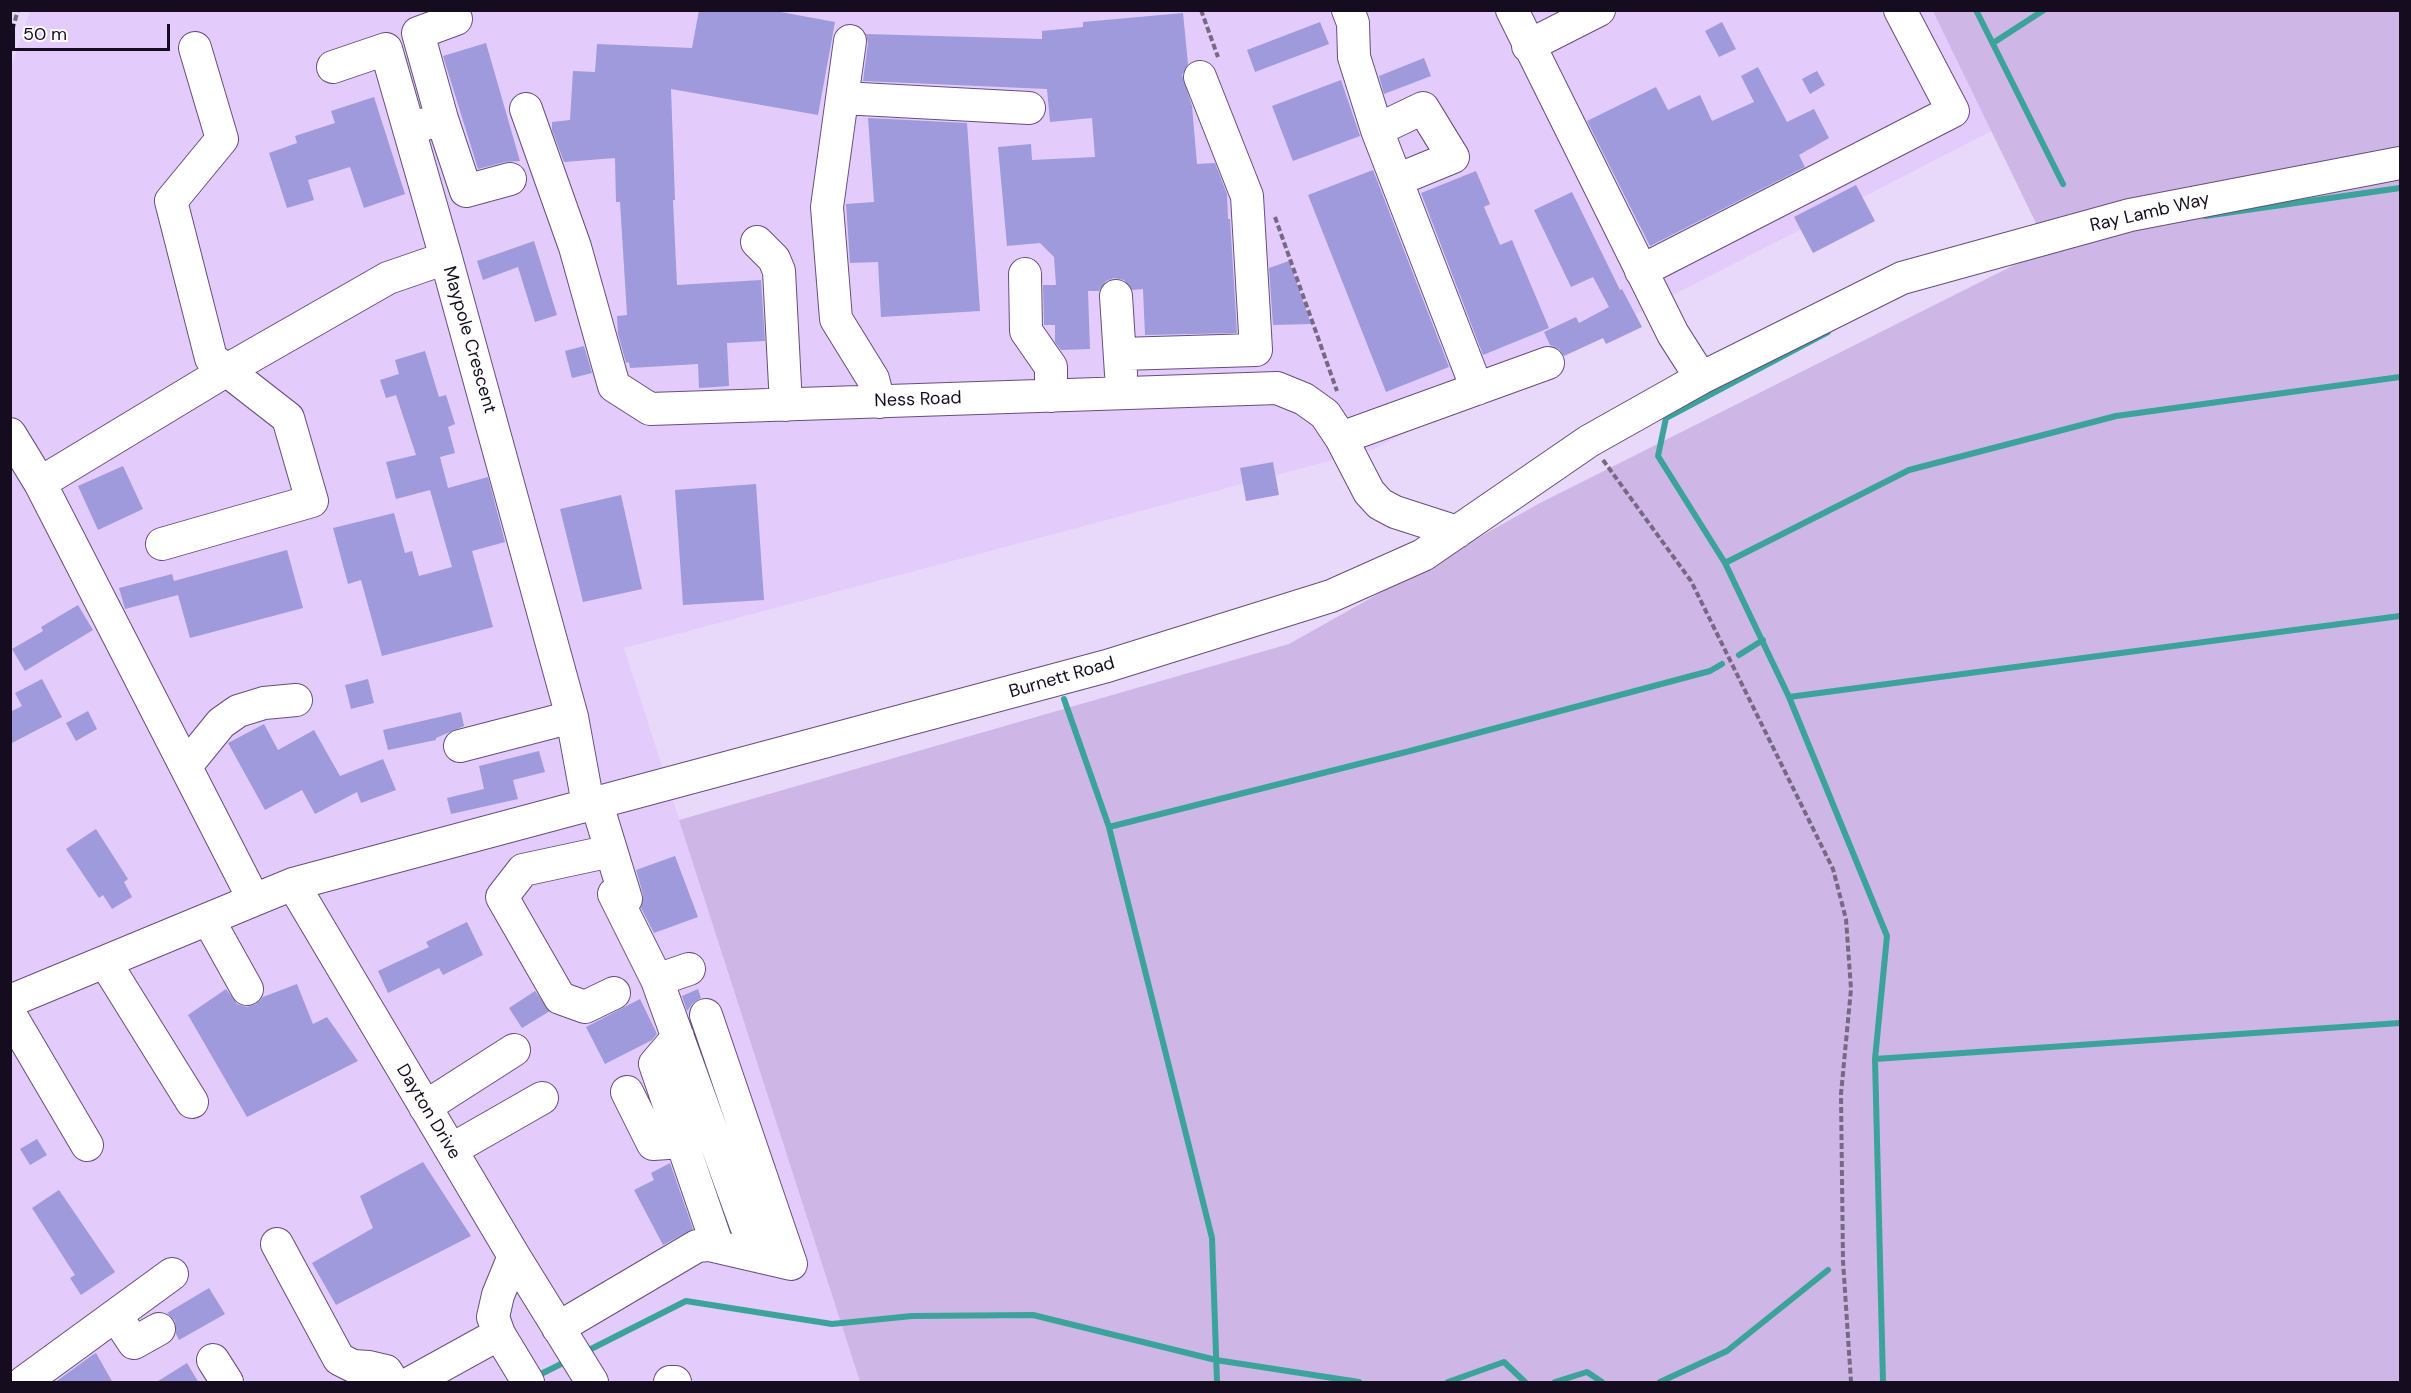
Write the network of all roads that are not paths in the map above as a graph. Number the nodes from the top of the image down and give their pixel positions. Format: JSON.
{"nodes":[{"id":1,"x":1348,"y":10,"type":"edge"},
{"id":2,"x":1512,"y":10,"type":"edge"},
{"id":3,"x":1599,"y":10,"type":"edge"},
{"id":4,"x":1900,"y":10,"type":"edge"},
{"id":5,"x":456,"y":19,"type":"dead end"},
{"id":6,"x":850,"y":41,"type":"dead end"},
{"id":7,"x":1528,"y":46,"type":"junction"},
{"id":8,"x":195,"y":48,"type":"dead end"},
{"id":9,"x":333,"y":67,"type":"dead end"},
{"id":10,"x":1200,"y":77,"type":"dead end"},
{"id":11,"x":842,"y":98,"type":"junction"},
{"id":12,"x":1029,"y":108,"type":"dead end"},
{"id":13,"x":526,"y":109,"type":"dead end"},
{"id":14,"x":442,"y":119,"type":"junction"},
{"id":15,"x":409,"y":129,"type":"junction"},
{"id":16,"x":1377,"y":130,"type":"junction"},
{"id":17,"x":2400,"y":163,"type":"edge"},
{"id":18,"x":510,"y":179,"type":"dead end"},
{"id":19,"x":1397,"y":180,"type":"junction"},
{"id":20,"x":757,"y":242,"type":"dead end"},
{"id":21,"x":446,"y":258,"type":"junction"},
{"id":22,"x":1641,"y":271,"type":"junction"},
{"id":23,"x":1024,"y":274,"type":"dead end"},
{"id":24,"x":1116,"y":296,"type":"dead end"},
{"id":25,"x":1120,"y":354,"type":"junction"},
{"id":26,"x":1548,"y":363,"type":"dead end"},
{"id":27,"x":227,"y":370,"type":"junction"},
{"id":28,"x":1701,"y":378,"type":"junction"},
{"id":29,"x":1477,"y":389,"type":"junction"},
{"id":30,"x":1121,"y":393,"type":"junction"},
{"id":31,"x":1052,"y":396,"type":"junction"},
{"id":32,"x":879,"y":402,"type":"junction"},
{"id":33,"x":786,"y":405,"type":"junction"},
{"id":34,"x":10,"y":434,"type":"edge"},
{"id":35,"x":1341,"y":438,"type":"junction"},
{"id":36,"x":40,"y":483,"type":"junction"},
{"id":37,"x":1457,"y":532,"type":"junction"},
{"id":38,"x":162,"y":544,"type":"dead end"},
{"id":39,"x":296,"y":700,"type":"dead end"},
{"id":40,"x":572,"y":717,"type":"junction"},
{"id":41,"x":460,"y":746,"type":"dead end"},
{"id":42,"x":186,"y":766,"type":"junction"},
{"id":43,"x":592,"y":802,"type":"junction"},
{"id":44,"x":611,"y":851,"type":"junction"},
{"id":45,"x":293,"y":884,"type":"junction"},
{"id":46,"x":254,"y":900,"type":"junction"},
{"id":47,"x":208,"y":919,"type":"junction"},
{"id":48,"x":105,"y":962,"type":"junction"},
{"id":49,"x":689,"y":969,"type":"dead end"},
{"id":50,"x":657,"y":980,"type":"junction"},
{"id":51,"x":247,"y":989,"type":"dead end"},
{"id":52,"x":614,"y":993,"type":"dead end"},
{"id":53,"x":10,"y":1001,"type":"edge"},
{"id":54,"x":10,"y":1014,"type":"edge"},
{"id":55,"x":706,"y":1015,"type":"dead end"},
{"id":56,"x":678,"y":1036,"type":"junction"},
{"id":57,"x":514,"y":1050,"type":"dead end"},
{"id":58,"x":627,"y":1092,"type":"dead end"},
{"id":59,"x":542,"y":1098,"type":"dead end"},
{"id":60,"x":192,"y":1102,"type":"dead end"},
{"id":61,"x":425,"y":1107,"type":"junction"},
{"id":62,"x":682,"y":1142,"type":"junction"},
{"id":63,"x":87,"y":1145,"type":"dead end"},
{"id":64,"x":451,"y":1150,"type":"junction"},
{"id":65,"x":277,"y":1244,"type":"dead end"},
{"id":66,"x":718,"y":1247,"type":"junction"},
{"id":67,"x":514,"y":1256,"type":"junction"},
{"id":68,"x":757,"y":1256,"type":"junction"},
{"id":69,"x":172,"y":1274,"type":"dead end"},
{"id":70,"x":116,"y":1316,"type":"junction"},
{"id":71,"x":159,"y":1329,"type":"dead end"},
{"id":72,"x":561,"y":1333,"type":"junction"},
{"id":73,"x":499,"y":1334,"type":"junction"},
{"id":74,"x":10,"y":1375,"type":"edge"},
{"id":75,"x":524,"y":1376,"type":"edge"},
{"id":76,"x":590,"y":1380,"type":"edge"},
{"id":77,"x":15,"y":1383,"type":"edge"},
{"id":78,"x":24,"y":1383,"type":"edge"},
{"id":79,"x":393,"y":1383,"type":"edge"},
{"id":80,"x":412,"y":1383,"type":"edge"}],
"edges":[{"from":1,"to":16,"type":"street"},
{"from":2,"to":7,"type":"street"},
{"from":3,"to":7,"type":"street"},
{"from":4,"to":22,"type":"street"},
{"from":5,"to":14,"type":"street"},
{"from":6,"to":11,"type":"street"},
{"from":7,"to":22,"type":"street"},
{"from":8,"to":27,"type":"street"},
{"from":9,"to":15,"type":"street"},
{"from":10,"to":25,"type":"street"},
{"from":11,"to":12,"type":"street"},
{"from":11,"to":32,"type":"street"},
{"from":13,"to":33,"type":"street","name":"Ness Road"},
{"from":14,"to":15,"type":"street"},
{"from":14,"to":18,"type":"street"},
{"from":15,"to":21,"type":"street"},
{"from":16,"to":19,"type":"street"},
{"from":16,"to":19,"type":"street"},
{"from":17,"to":28,"type":"street","name":"Ray Lamb Way"},
{"from":19,"to":29,"type":"street"},
{"from":20,"to":33,"type":"street"},
{"from":21,"to":27,"type":"street","name":"Maypole Crescent"},
{"from":21,"to":40,"type":"street","name":"Maypole Crescent"},
{"from":22,"to":28,"type":"street"},
{"from":23,"to":31,"type":"street"},
{"from":24,"to":25,"type":"street"},
{"from":25,"to":30,"type":"street"},
{"from":26,"to":29,"type":"street"},
{"from":27,"to":36,"type":"street","name":"Maypole Crescent"},
{"from":27,"to":38,"type":"street"},
{"from":28,"to":37,"type":"street","name":"Burnett Road"},
{"from":29,"to":35,"type":"street"},
{"from":30,"to":31,"type":"street","name":"Ness Road"},
{"from":30,"to":35,"type":"street","name":"Ness Road"},
{"from":31,"to":32,"type":"street","name":"Ness Road"},
{"from":32,"to":33,"type":"street","name":"Ness Road"},
{"from":34,"to":36,"type":"street"},
{"from":35,"to":37,"type":"street","name":"Ness Road"},
{"from":36,"to":42,"type":"street"},
{"from":37,"to":43,"type":"street","name":"Burnett Road"},
{"from":39,"to":42,"type":"street"},
{"from":40,"to":41,"type":"street"},
{"from":40,"to":43,"type":"street","name":"Maypole Crescent"},
{"from":42,"to":46,"type":"street"},
{"from":43,"to":44,"type":"street","name":"Maypole Crescent"},
{"from":43,"to":45,"type":"street","name":"Burnett Road"},
{"from":44,"to":50,"type":"street","name":"Maypole Crescent"},
{"from":44,"to":52,"type":"street"},
{"from":45,"to":46,"type":"street","name":"Burnett Road"},
{"from":45,"to":61,"type":"street","name":"Dayton Drive"},
{"from":46,"to":47,"type":"street","name":"Burnett Road"},
{"from":47,"to":48,"type":"street","name":"Burnett Road"},
{"from":47,"to":51,"type":"street"},
{"from":48,"to":53,"type":"street","name":"Burnett Road"},
{"from":48,"to":60,"type":"street"},
{"from":49,"to":50,"type":"street"},
{"from":50,"to":56,"type":"street","name":"Maypole Crescent"},
{"from":54,"to":63,"type":"street"},
{"from":55,"to":68,"type":"street"},
{"from":56,"to":62,"type":"street"},
{"from":56,"to":68,"type":"street","name":"Maypole Crescent"},
{"from":57,"to":61,"type":"street"},
{"from":58,"to":62,"type":"street"},
{"from":59,"to":64,"type":"street"},
{"from":61,"to":64,"type":"street","name":"Dayton Drive"},
{"from":62,"to":66,"type":"street"},
{"from":64,"to":67,"type":"street","name":"Dayton Drive"},
{"from":65,"to":79,"type":"street"},
{"from":66,"to":68,"type":"street"},
{"from":66,"to":72,"type":"street"},
{"from":67,"to":72,"type":"street","name":"Dayton Drive"},
{"from":67,"to":73,"type":"street"},
{"from":69,"to":70,"type":"street"},
{"from":70,"to":71,"type":"street"},
{"from":70,"to":78,"type":"street"},
{"from":72,"to":76,"type":"street","name":"Dayton Drive"},
{"from":73,"to":75,"type":"street"},
{"from":73,"to":80,"type":"street"},
{"from":74,"to":77,"type":"street"}]}
